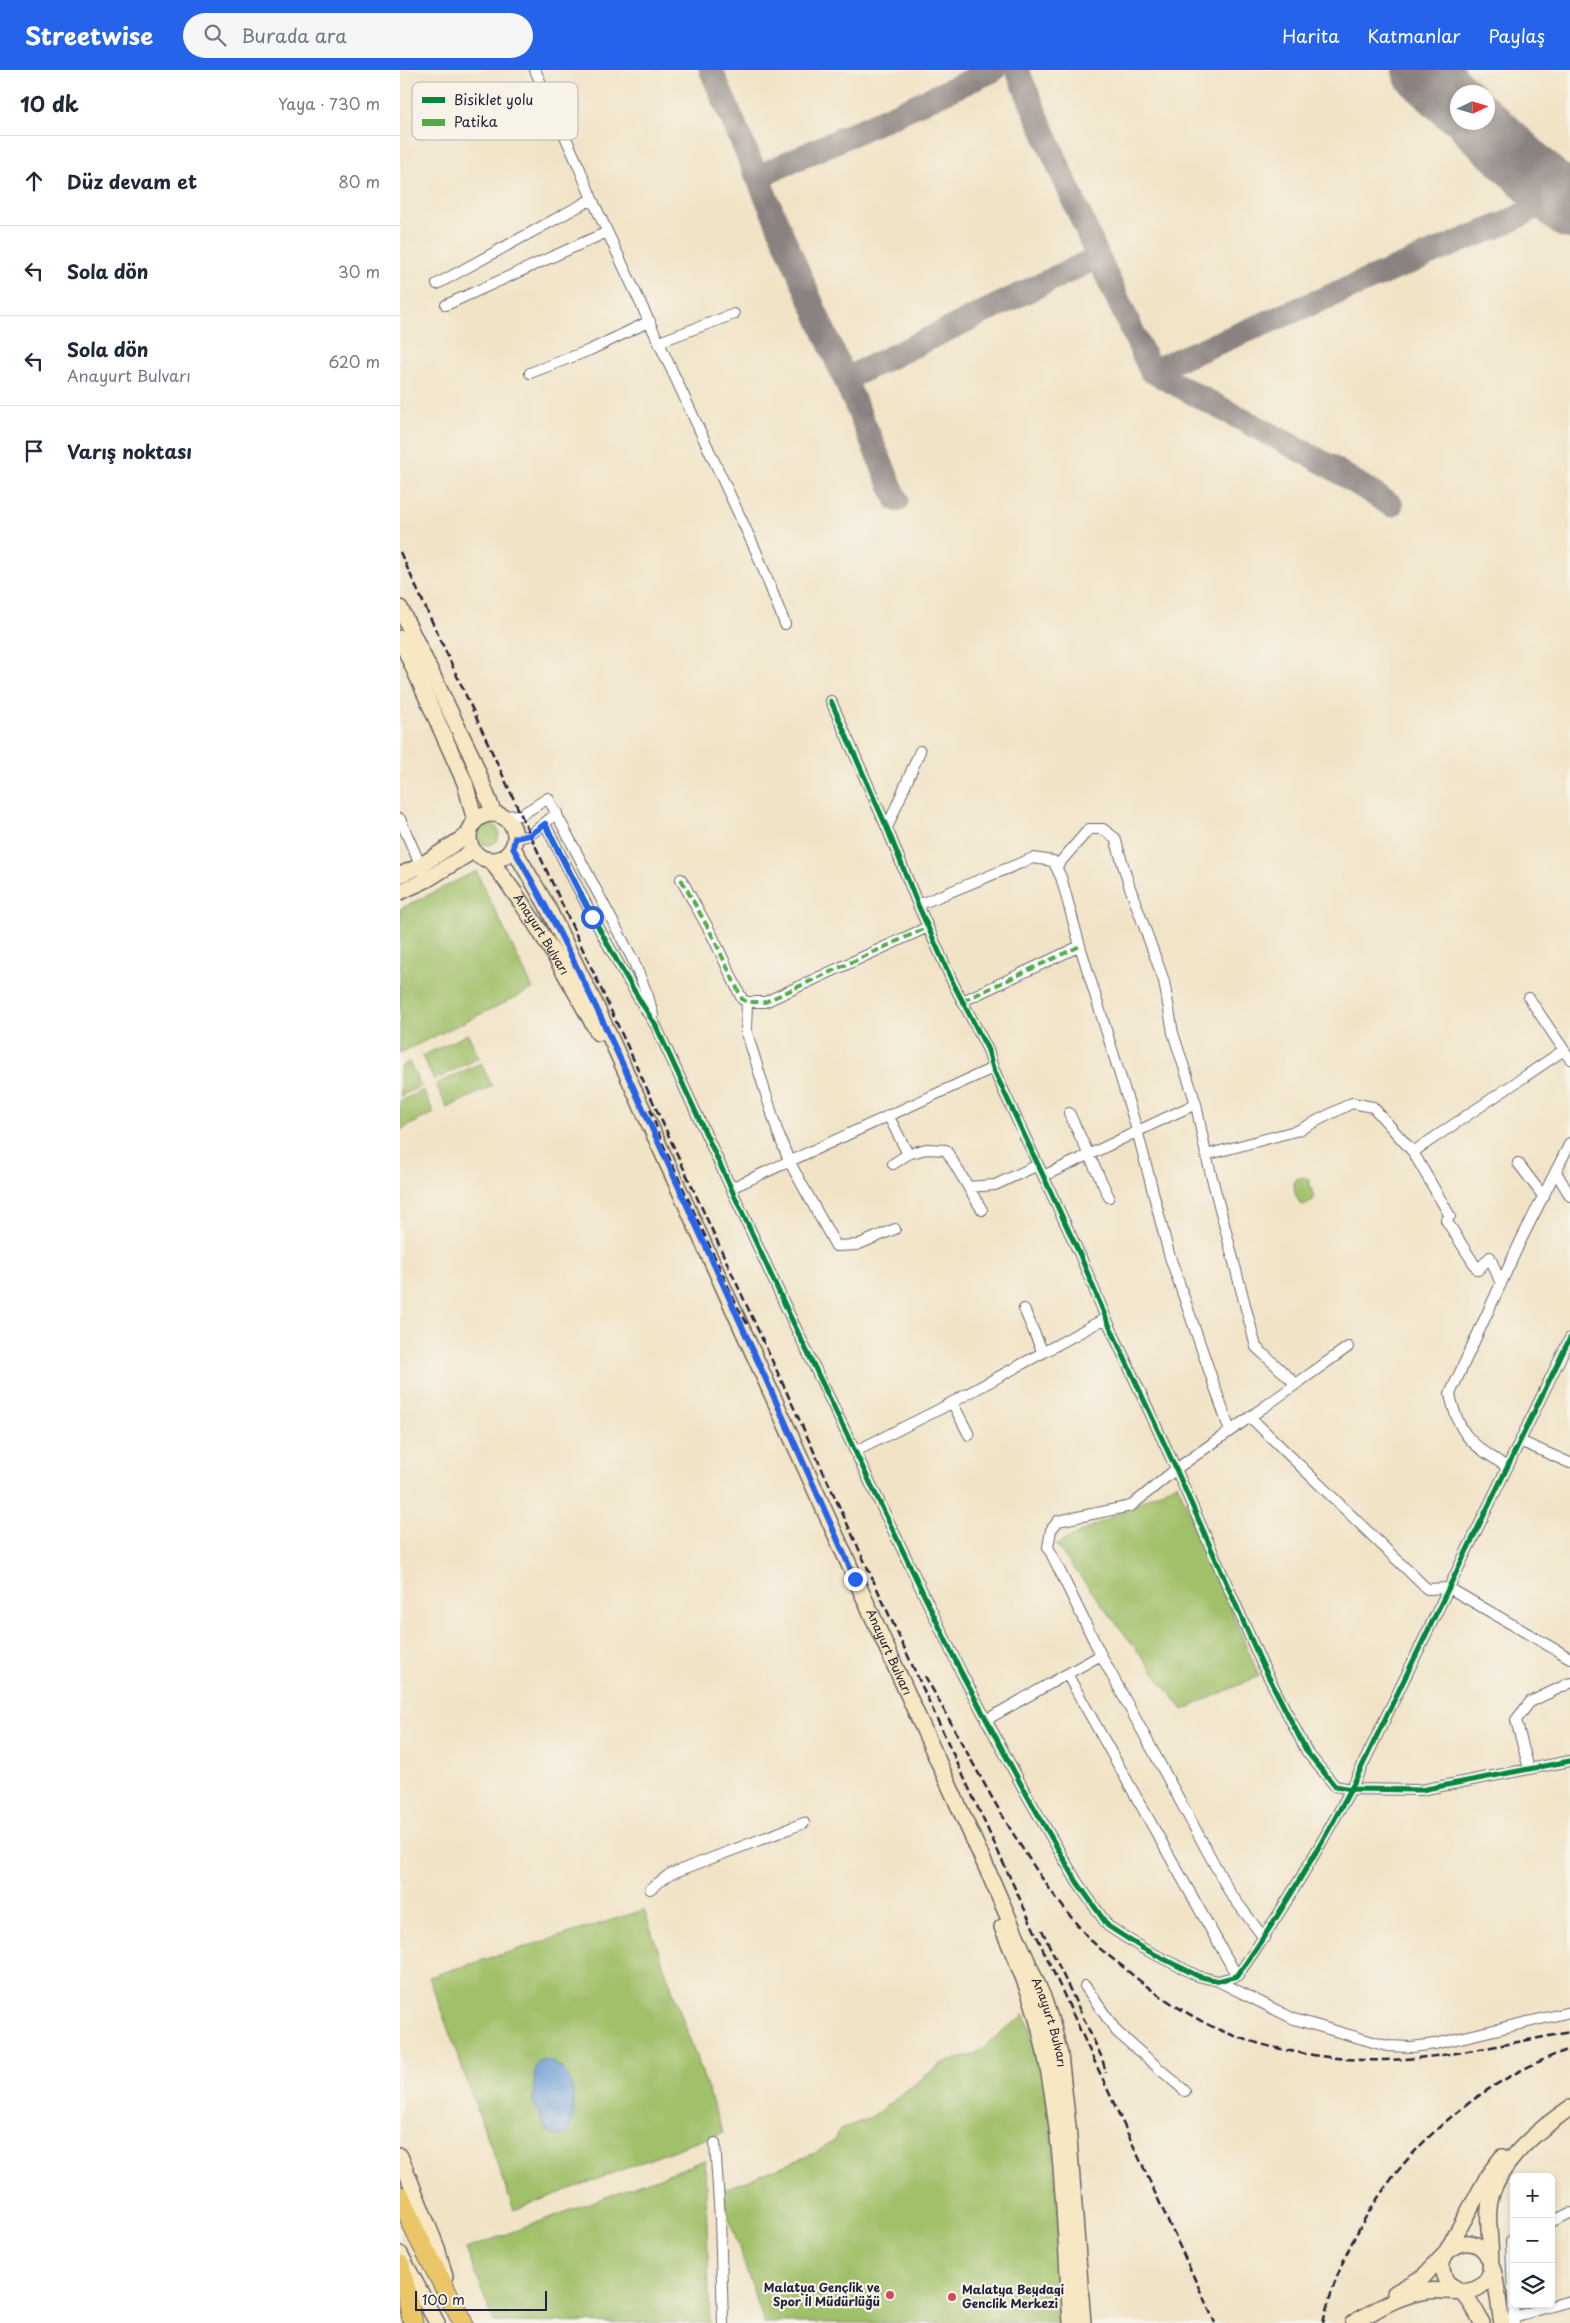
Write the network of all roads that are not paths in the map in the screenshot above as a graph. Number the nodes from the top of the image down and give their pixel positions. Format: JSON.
{"nodes":[{"id":1,"x":535,"y":70,"type":"edge"},
{"id":2,"x":540,"y":82,"type":"edge"},
{"id":3,"x":566,"y":140,"type":"edge"},
{"id":4,"x":592,"y":200,"type":"junction"},
{"id":5,"x":607,"y":232,"type":"junction"},
{"id":6,"x":437,"y":284,"type":"dead end"},
{"id":7,"x":446,"y":304,"type":"dead end"},
{"id":8,"x":734,"y":314,"type":"dead end"},
{"id":9,"x":650,"y":321,"type":"junction"},
{"id":10,"x":659,"y":342,"type":"junction"},
{"id":11,"x":530,"y":374,"type":"dead end"},
{"id":12,"x":400,"y":608,"type":"edge"},
{"id":13,"x":785,"y":624,"type":"dead end"},
{"id":14,"x":400,"y":638,"type":"edge"},
{"id":15,"x":831,"y":701,"type":"dead end"},
{"id":16,"x":920,"y":750,"type":"dead end"},
{"id":17,"x":557,"y":813,"type":"junction"},
{"id":18,"x":498,"y":815,"type":"junction"},
{"id":19,"x":400,"y":819,"type":"edge"},
{"id":20,"x":545,"y":824,"type":"junction"},
{"id":21,"x":472,"y":828,"type":"junction"},
{"id":22,"x":887,"y":828,"type":"junction"},
{"id":23,"x":514,"y":843,"type":"junction"},
{"id":24,"x":473,"y":851,"type":"junction"},
{"id":25,"x":491,"y":861,"type":"junction"},
{"id":26,"x":1056,"y":867,"type":"junction"},
{"id":27,"x":423,"y":873,"type":"junction"},
{"id":28,"x":400,"y":875,"type":"edge"},
{"id":29,"x":681,"y":879,"type":"dead end"},
{"id":30,"x":400,"y":892,"type":"edge"},
{"id":31,"x":918,"y":905,"type":"junction"},
{"id":32,"x":928,"y":927,"type":"junction"},
{"id":33,"x":1080,"y":946,"type":"junction"},
{"id":34,"x":1529,"y":998,"type":"dead end"},
{"id":35,"x":963,"y":1001,"type":"junction"},
{"id":36,"x":747,"y":1002,"type":"junction"},
{"id":37,"x":656,"y":1026,"type":"junction"},
{"id":38,"x":1567,"y":1055,"type":"edge"},
{"id":39,"x":992,"y":1068,"type":"junction"},
{"id":40,"x":1196,"y":1104,"type":"junction"},
{"id":41,"x":1069,"y":1112,"type":"dead end"},
{"id":42,"x":888,"y":1115,"type":"junction"},
{"id":43,"x":1136,"y":1130,"type":"junction"},
{"id":44,"x":1570,"y":1143,"type":"edge"},
{"id":45,"x":1413,"y":1152,"type":"junction"},
{"id":46,"x":908,"y":1154,"type":"junction"},
{"id":47,"x":1088,"y":1156,"type":"junction"},
{"id":48,"x":1206,"y":1156,"type":"junction"},
{"id":49,"x":789,"y":1162,"type":"junction"},
{"id":50,"x":1518,"y":1163,"type":"dead end"},
{"id":51,"x":893,"y":1164,"type":"dead end"},
{"id":52,"x":1038,"y":1165,"type":"junction"},
{"id":53,"x":1556,"y":1172,"type":"junction"},
{"id":54,"x":1043,"y":1176,"type":"junction"},
{"id":55,"x":968,"y":1186,"type":"junction"},
{"id":56,"x":731,"y":1188,"type":"junction"},
{"id":57,"x":1570,"y":1196,"type":"edge"},
{"id":58,"x":1109,"y":1197,"type":"dead end"},
{"id":59,"x":1544,"y":1197,"type":"junction"},
{"id":60,"x":982,"y":1210,"type":"dead end"},
{"id":61,"x":895,"y":1229,"type":"dead end"},
{"id":62,"x":1501,"y":1284,"type":"junction"},
{"id":63,"x":1024,"y":1309,"type":"dead end"},
{"id":64,"x":1106,"y":1318,"type":"junction"},
{"id":65,"x":1570,"y":1338,"type":"edge"},
{"id":66,"x":1348,"y":1347,"type":"dead end"},
{"id":67,"x":1043,"y":1352,"type":"junction"},
{"id":68,"x":1296,"y":1384,"type":"junction"},
{"id":69,"x":952,"y":1402,"type":"junction"},
{"id":70,"x":1250,"y":1417,"type":"junction"},
{"id":71,"x":1230,"y":1430,"type":"junction"},
{"id":72,"x":969,"y":1435,"type":"dead end"},
{"id":73,"x":1520,"y":1441,"type":"junction"},
{"id":74,"x":856,"y":1451,"type":"junction"},
{"id":75,"x":1570,"y":1463,"type":"edge"},
{"id":76,"x":1507,"y":1467,"type":"junction"},
{"id":77,"x":1176,"y":1469,"type":"junction"},
{"id":78,"x":1448,"y":1588,"type":"junction"},
{"id":79,"x":1101,"y":1655,"type":"junction"},
{"id":80,"x":1570,"y":1658,"type":"edge"},
{"id":81,"x":1067,"y":1674,"type":"junction"},
{"id":82,"x":1570,"y":1683,"type":"edge"},
{"id":83,"x":986,"y":1720,"type":"junction"},
{"id":84,"x":1570,"y":1761,"type":"edge"},
{"id":85,"x":1529,"y":1769,"type":"junction"},
{"id":86,"x":1351,"y":1790,"type":"junction"},
{"id":87,"x":804,"y":1823,"type":"dead end"},
{"id":88,"x":650,"y":1888,"type":"dead end"},
{"id":89,"x":1264,"y":1938,"type":"junction"},
{"id":90,"x":1237,"y":1976,"type":"junction"},
{"id":91,"x":1218,"y":1981,"type":"junction"},
{"id":92,"x":1085,"y":1986,"type":"dead end"},
{"id":93,"x":1570,"y":2012,"type":"edge"},
{"id":94,"x":1185,"y":2091,"type":"dead end"},
{"id":95,"x":1570,"y":2096,"type":"edge"},
{"id":96,"x":1570,"y":2108,"type":"edge"},
{"id":97,"x":715,"y":2144,"type":"dead end"},
{"id":98,"x":400,"y":2156,"type":"edge"},
{"id":99,"x":400,"y":2196,"type":"edge"},
{"id":100,"x":1570,"y":2213,"type":"edge"},
{"id":101,"x":1555,"y":2220,"type":"edge"},
{"id":102,"x":400,"y":2254,"type":"edge"},
{"id":103,"x":1445,"y":2254,"type":"junction"},
{"id":104,"x":1490,"y":2262,"type":"junction"},
{"id":105,"x":1510,"y":2263,"type":"edge"},
{"id":106,"x":400,"y":2264,"type":"edge"},
{"id":107,"x":400,"y":2291,"type":"edge"},
{"id":108,"x":1460,"y":2291,"type":"junction"},
{"id":109,"x":1404,"y":2292,"type":"junction"},
{"id":110,"x":1570,"y":2301,"type":"edge"},
{"id":111,"x":461,"y":2317,"type":"edge"},
{"id":112,"x":1509,"y":2321,"type":"edge"},
{"id":113,"x":413,"y":2322,"type":"edge"},
{"id":114,"x":437,"y":2323,"type":"edge"},
{"id":115,"x":723,"y":2323,"type":"edge"},
{"id":116,"x":1071,"y":2323,"type":"edge"},
{"id":117,"x":1083,"y":2323,"type":"edge"},
{"id":118,"x":1339,"y":2323,"type":"edge"},
{"id":119,"x":1353,"y":2323,"type":"edge"},
{"id":120,"x":1482,"y":2323,"type":"edge"}],
"edges":[{"from":1,"to":2,"type":"street"},
{"from":3,"to":4,"type":"street"},
{"from":4,"to":5,"type":"street"},
{"from":4,"to":6,"type":"street"},
{"from":5,"to":7,"type":"street"},
{"from":5,"to":9,"type":"street"},
{"from":8,"to":10,"type":"street"},
{"from":9,"to":10,"type":"street"},
{"from":9,"to":11,"type":"street"},
{"from":10,"to":13,"type":"street"},
{"from":12,"to":18,"type":"main road"},
{"from":14,"to":21,"type":"main road"},
{"from":15,"to":22,"type":"street"},
{"from":16,"to":22,"type":"street"},
{"from":17,"to":18,"type":"street"},
{"from":17,"to":20,"type":"street"},
{"from":17,"to":37,"type":"street"},
{"from":18,"to":21,"type":"main road"},
{"from":18,"to":23,"type":"main road"},
{"from":19,"to":27,"type":"street"},
{"from":20,"to":23,"type":"street"},
{"from":20,"to":37,"type":"street"},
{"from":21,"to":24,"type":"main road"},
{"from":21,"to":27,"type":"main road"},
{"from":22,"to":31,"type":"street"},
{"from":23,"to":25,"type":"main road"},
{"from":23,"to":117,"type":"main road","name":"Anayurt Bulvarı"},
{"from":24,"to":25,"type":"main road"},
{"from":24,"to":27,"type":"main road"},
{"from":25,"to":116,"type":"main road","name":"Anayurt Bulvarı"},
{"from":26,"to":31,"type":"street"},
{"from":26,"to":33,"type":"street"},
{"from":26,"to":40,"type":"street"},
{"from":27,"to":28,"type":"main road"},
{"from":27,"to":30,"type":"main road"},
{"from":29,"to":36,"type":"street"},
{"from":31,"to":32,"type":"street"},
{"from":32,"to":35,"type":"street"},
{"from":32,"to":36,"type":"street"},
{"from":33,"to":35,"type":"street"},
{"from":33,"to":43,"type":"street"},
{"from":34,"to":38,"type":"street"},
{"from":35,"to":39,"type":"street"},
{"from":36,"to":49,"type":"street"},
{"from":37,"to":56,"type":"street"},
{"from":38,"to":45,"type":"street"},
{"from":39,"to":42,"type":"street"},
{"from":39,"to":52,"type":"street"},
{"from":40,"to":43,"type":"street"},
{"from":40,"to":48,"type":"street"},
{"from":41,"to":47,"type":"street"},
{"from":42,"to":46,"type":"street"},
{"from":42,"to":49,"type":"street"},
{"from":43,"to":47,"type":"street"},
{"from":43,"to":71,"type":"street"},
{"from":44,"to":53,"type":"street"},
{"from":45,"to":48,"type":"street"},
{"from":45,"to":62,"type":"street"},
{"from":46,"to":51,"type":"street"},
{"from":46,"to":55,"type":"street"},
{"from":47,"to":54,"type":"street"},
{"from":47,"to":58,"type":"street"},
{"from":48,"to":68,"type":"street"},
{"from":49,"to":56,"type":"street"},
{"from":49,"to":61,"type":"street"},
{"from":50,"to":59,"type":"street"},
{"from":52,"to":54,"type":"street"},
{"from":52,"to":55,"type":"street"},
{"from":53,"to":57,"type":"street"},
{"from":53,"to":59,"type":"street"},
{"from":54,"to":64,"type":"street"},
{"from":55,"to":60,"type":"street"},
{"from":56,"to":74,"type":"street"},
{"from":59,"to":62,"type":"street"},
{"from":62,"to":76,"type":"street"},
{"from":63,"to":67,"type":"street"},
{"from":64,"to":67,"type":"street"},
{"from":64,"to":77,"type":"street"},
{"from":65,"to":73,"type":"street"},
{"from":66,"to":68,"type":"street"},
{"from":67,"to":69,"type":"street"},
{"from":68,"to":70,"type":"street"},
{"from":69,"to":72,"type":"street"},
{"from":69,"to":74,"type":"street"},
{"from":70,"to":71,"type":"street"},
{"from":70,"to":78,"type":"street"},
{"from":71,"to":77,"type":"street"},
{"from":73,"to":75,"type":"street"},
{"from":73,"to":76,"type":"street"},
{"from":74,"to":83,"type":"street"},
{"from":76,"to":78,"type":"street"},
{"from":77,"to":79,"type":"street"},
{"from":77,"to":86,"type":"street"},
{"from":78,"to":80,"type":"street"},
{"from":78,"to":86,"type":"street"},
{"from":79,"to":81,"type":"street"},
{"from":79,"to":89,"type":"street"},
{"from":81,"to":83,"type":"street"},
{"from":81,"to":90,"type":"street"},
{"from":82,"to":85,"type":"street"},
{"from":83,"to":91,"type":"street"},
{"from":84,"to":85,"type":"street"},
{"from":85,"to":86,"type":"street"},
{"from":86,"to":89,"type":"street"},
{"from":87,"to":88,"type":"street"},
{"from":89,"to":90,"type":"street"},
{"from":90,"to":91,"type":"street"},
{"from":91,"to":93,"type":"street"},
{"from":92,"to":94,"type":"street"},
{"from":95,"to":103,"type":"main road"},
{"from":96,"to":104,"type":"main road"},
{"from":97,"to":115,"type":"street"},
{"from":98,"to":111,"type":"main road"},
{"from":99,"to":111,"type":"highway"},
{"from":100,"to":101,"type":"street"},
{"from":102,"to":114,"type":"main road"},
{"from":103,"to":104,"type":"main road"},
{"from":103,"to":108,"type":"main road"},
{"from":103,"to":109,"type":"main road"},
{"from":104,"to":108,"type":"main road"},
{"from":104,"to":112,"type":"main road"},
{"from":105,"to":112,"type":"street"},
{"from":106,"to":113,"type":"highway"},
{"from":107,"to":113,"type":"main road"},
{"from":108,"to":109,"type":"main road"},
{"from":108,"to":120,"type":"main road"},
{"from":109,"to":118,"type":"main road"},
{"from":109,"to":119,"type":"main road"},
{"from":110,"to":112,"type":"street"}]}
